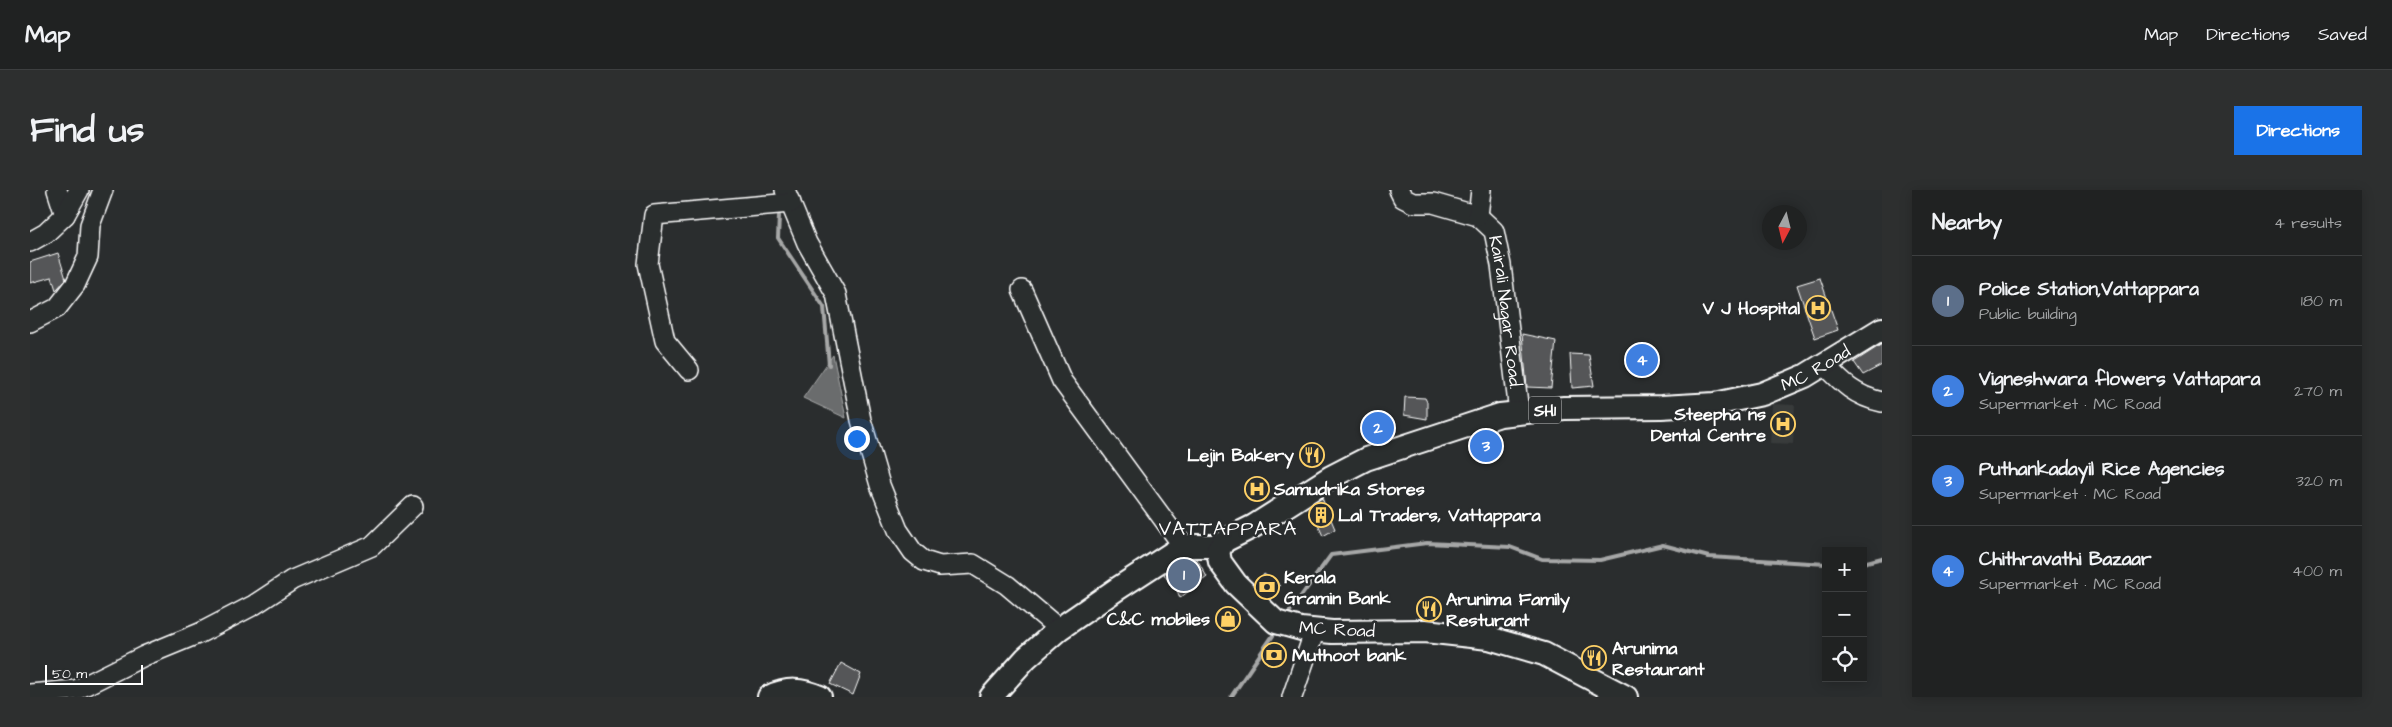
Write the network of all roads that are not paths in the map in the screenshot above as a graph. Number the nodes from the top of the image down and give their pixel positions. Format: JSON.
{"nodes":[{"id":1,"x":56,"y":190,"type":"edge"},
{"id":2,"x":79,"y":190,"type":"edge"},
{"id":3,"x":103,"y":190,"type":"edge"},
{"id":4,"x":1399,"y":190,"type":"edge"},
{"id":5,"x":1482,"y":190,"type":"edge"},
{"id":6,"x":788,"y":196,"type":"edge"},
{"id":7,"x":65,"y":215,"type":"junction"},
{"id":8,"x":1478,"y":216,"type":"junction"},
{"id":9,"x":30,"y":242,"type":"edge"},
{"id":10,"x":1022,"y":290,"type":"dead end"},
{"id":11,"x":30,"y":322,"type":"edge"},
{"id":12,"x":1882,"y":329,"type":"edge"},
{"id":13,"x":1824,"y":364,"type":"junction"},
{"id":14,"x":689,"y":370,"type":"dead end"},
{"id":15,"x":1882,"y":402,"type":"edge"},
{"id":16,"x":1519,"y":412,"type":"junction"},
{"id":17,"x":413,"y":506,"type":"dead end"},
{"id":18,"x":1183,"y":546,"type":"junction"},
{"id":19,"x":1221,"y":546,"type":"junction"},
{"id":20,"x":1059,"y":629,"type":"junction"},
{"id":21,"x":1315,"y":630,"type":"junction"},
{"id":22,"x":30,"y":694,"type":"edge"},
{"id":23,"x":769,"y":697,"type":"edge"},
{"id":24,"x":820,"y":697,"type":"edge"},
{"id":25,"x":991,"y":697,"type":"edge"},
{"id":26,"x":1292,"y":697,"type":"edge"},
{"id":27,"x":1626,"y":697,"type":"edge"}],
"edges":[{"from":1,"to":7,"type":"street"},
{"from":2,"to":7,"type":"street"},
{"from":3,"to":11,"type":"street"},
{"from":4,"to":8,"type":"street","name":"Kairali Nagar Road."},
{"from":5,"to":8,"type":"street"},
{"from":6,"to":14,"type":"street"},
{"from":6,"to":20,"type":"street"},
{"from":7,"to":9,"type":"street"},
{"from":8,"to":16,"type":"street","name":"Kairali Nagar Road."},
{"from":10,"to":18,"type":"street"},
{"from":12,"to":13,"type":"main road","name":"MC Road","number":"SH1"},
{"from":13,"to":15,"type":"street"},
{"from":13,"to":16,"type":"main road","name":"MC Road","number":"SH1"},
{"from":16,"to":19,"type":"main road","name":"MC Road","number":"SH1"},
{"from":17,"to":22,"type":"street"},
{"from":18,"to":19,"type":"main road"},
{"from":18,"to":20,"type":"main road"},
{"from":19,"to":21,"type":"main road","name":"MC Road"},
{"from":20,"to":25,"type":"main road"},
{"from":21,"to":26,"type":"street"},
{"from":21,"to":27,"type":"main road","name":"MC Road"},
{"from":23,"to":24,"type":"main road"}]}
